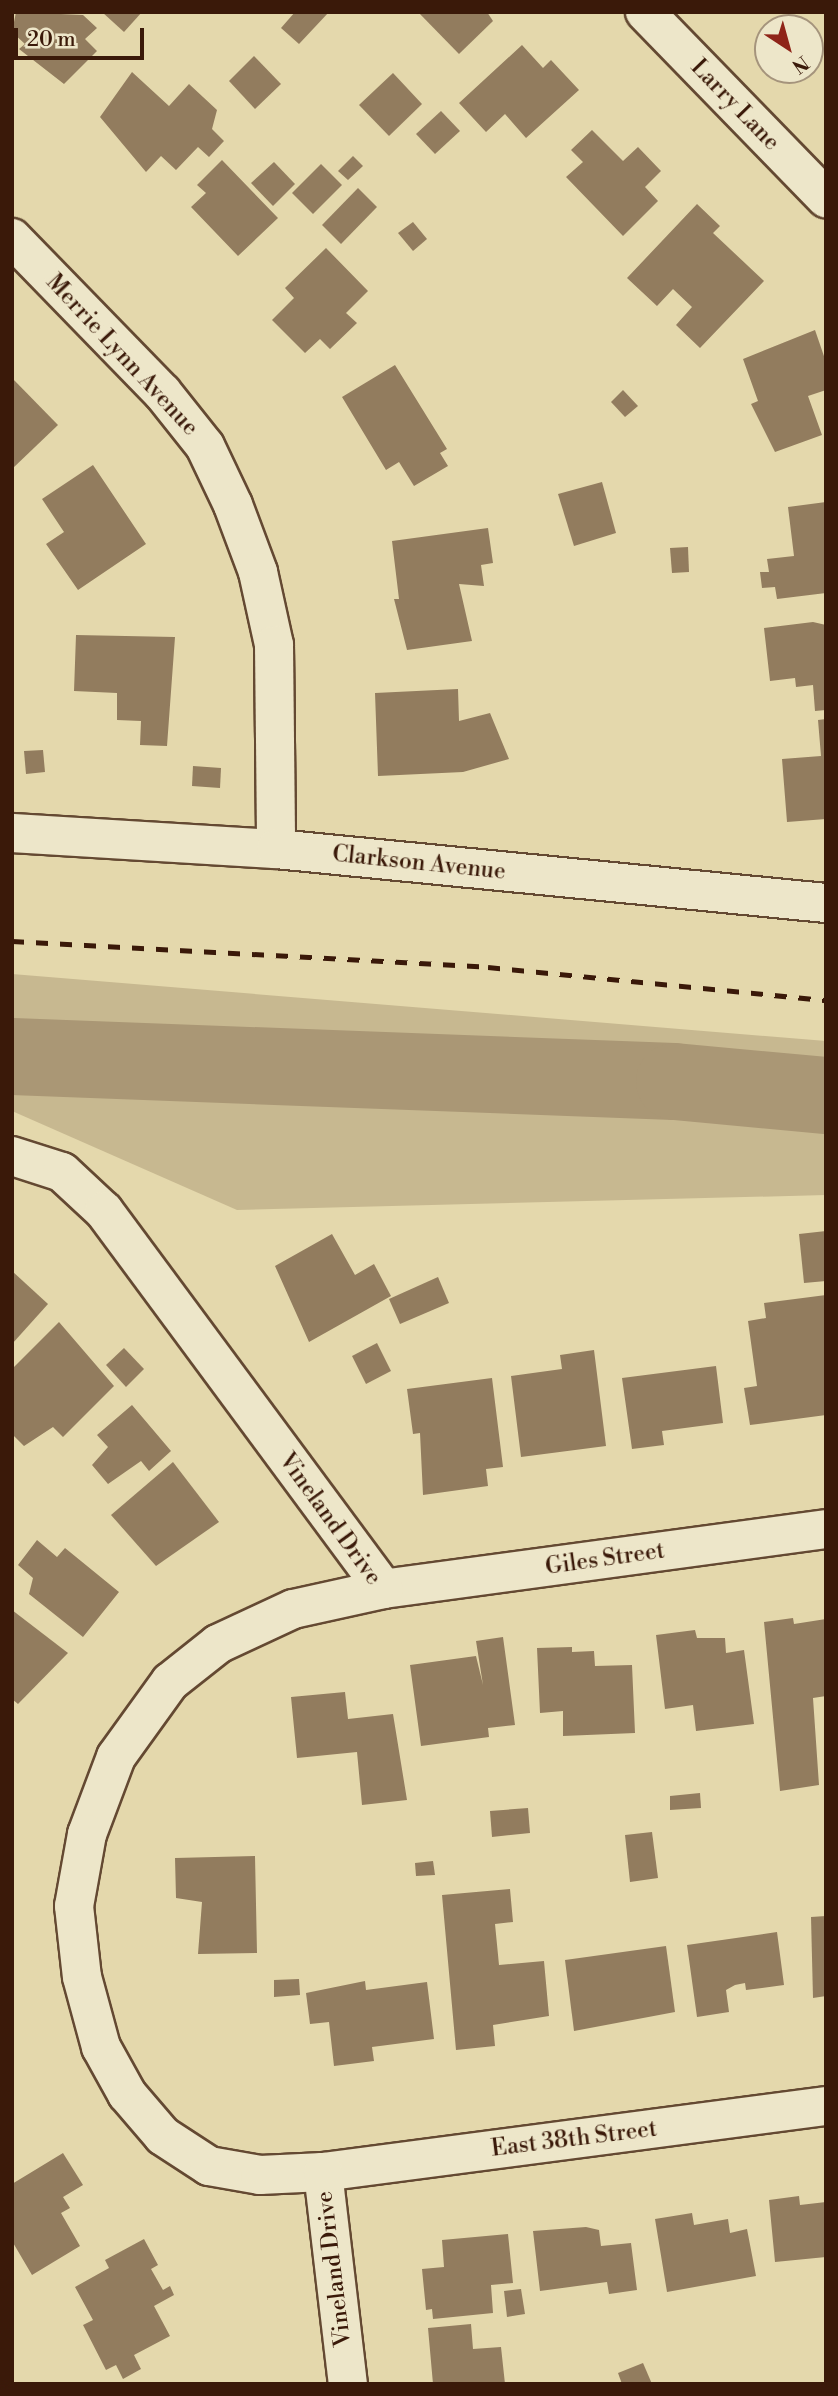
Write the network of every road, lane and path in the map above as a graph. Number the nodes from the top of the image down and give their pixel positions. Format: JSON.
{"nodes":[{"id":1,"x":645,"y":12,"type":"edge"},
{"id":2,"x":826,"y":198,"type":"edge"},
{"id":3,"x":12,"y":238,"type":"edge"},
{"id":4,"x":12,"y":833,"type":"edge"},
{"id":5,"x":276,"y":849,"type":"junction"},
{"id":6,"x":826,"y":903,"type":"edge"},
{"id":7,"x":12,"y":1156,"type":"edge"},
{"id":8,"x":826,"y":1530,"type":"edge"},
{"id":9,"x":384,"y":1590,"type":"junction"},
{"id":10,"x":826,"y":2106,"type":"edge"},
{"id":11,"x":323,"y":2172,"type":"junction"},
{"id":12,"x":348,"y":2384,"type":"edge"}],
"edges":[{"from":1,"to":2,"type":"street","name":"Larry Lane"},
{"from":3,"to":5,"type":"street","name":"Merrie Lynn Avenue"},
{"from":4,"to":5,"type":"street","name":"Clarkson Avenue"},
{"from":5,"to":6,"type":"street","name":"Clarkson Avenue"},
{"from":7,"to":9,"type":"street","name":"Vineland Drive"},
{"from":8,"to":9,"type":"street","name":"Giles Street"},
{"from":9,"to":11,"type":"street","name":"Vineland Drive"},
{"from":10,"to":11,"type":"street","name":"East 38th Street"},
{"from":11,"to":12,"type":"street","name":"Vineland Drive"}]}
